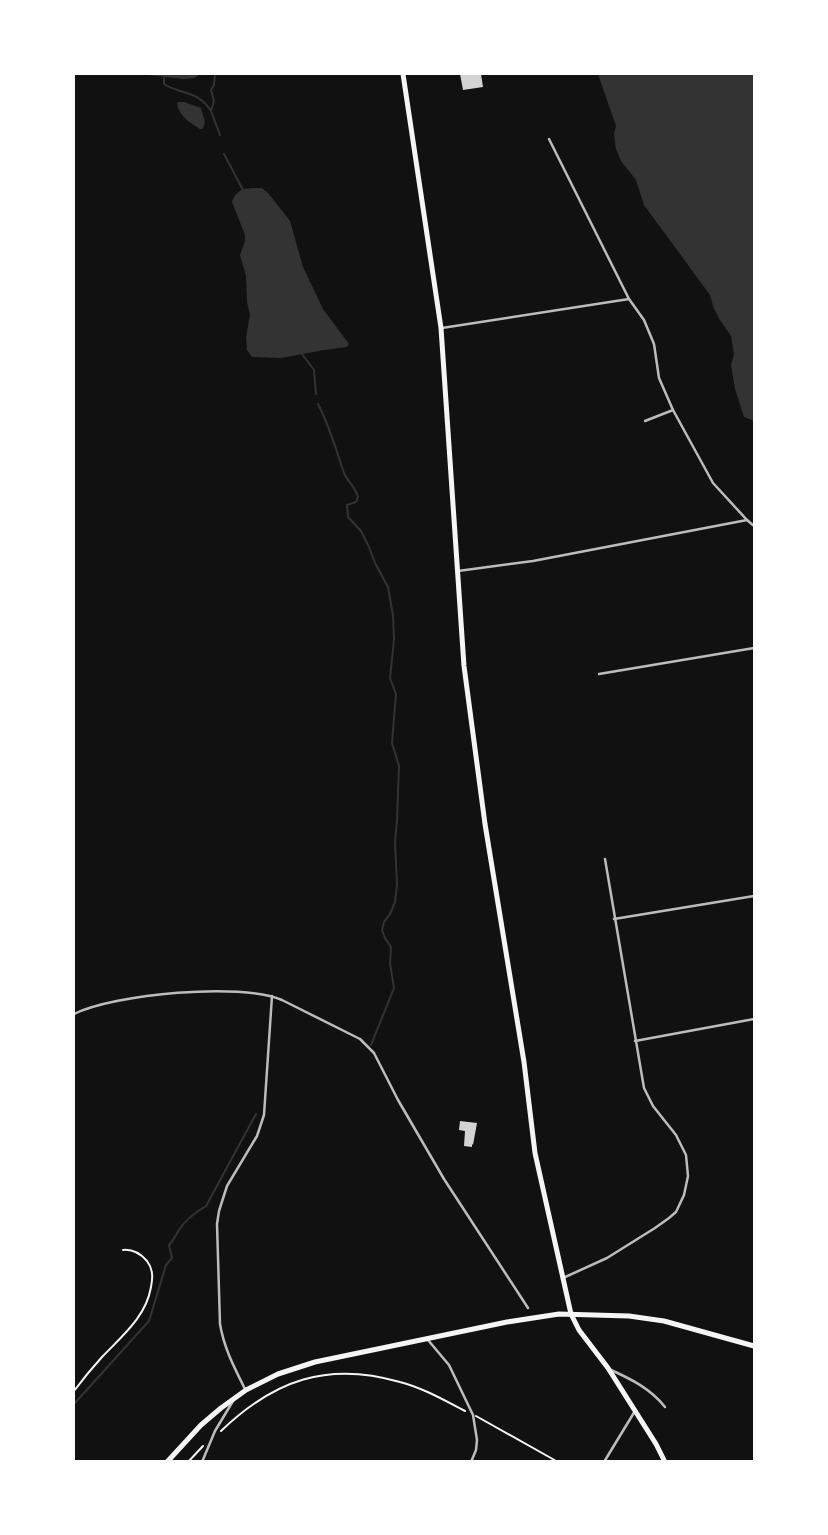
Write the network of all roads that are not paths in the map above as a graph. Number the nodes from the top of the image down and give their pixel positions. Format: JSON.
{"nodes":[{"id":1,"x":403,"y":74,"type":"edge"},
{"id":2,"x":549,"y":139,"type":"dead end"},
{"id":3,"x":629,"y":299,"type":"junction"},
{"id":4,"x":441,"y":328,"type":"junction"},
{"id":5,"x":673,"y":410,"type":"junction"},
{"id":6,"x":645,"y":421,"type":"dead end"},
{"id":7,"x":747,"y":520,"type":"junction"},
{"id":8,"x":754,"y":526,"type":"edge"},
{"id":9,"x":457,"y":571,"type":"junction"},
{"id":10,"x":754,"y":648,"type":"edge"},
{"id":11,"x":599,"y":674,"type":"dead end"},
{"id":12,"x":605,"y":859,"type":"dead end"},
{"id":13,"x":754,"y":896,"type":"edge"},
{"id":14,"x":614,"y":919,"type":"junction"},
{"id":15,"x":272,"y":996,"type":"junction"},
{"id":16,"x":74,"y":1014,"type":"edge"},
{"id":17,"x":754,"y":1019,"type":"edge"},
{"id":18,"x":635,"y":1041,"type":"junction"},
{"id":19,"x":563,"y":1278,"type":"junction"},
{"id":20,"x":528,"y":1308,"type":"dead end"},
{"id":21,"x":571,"y":1314,"type":"junction"},
{"id":22,"x":428,"y":1339,"type":"junction"},
{"id":23,"x":754,"y":1346,"type":"edge"},
{"id":24,"x":608,"y":1368,"type":"junction"},
{"id":25,"x":246,"y":1390,"type":"junction"},
{"id":26,"x":234,"y":1398,"type":"junction"},
{"id":27,"x":666,"y":1406,"type":"dead end"},
{"id":28,"x":635,"y":1411,"type":"junction"},
{"id":29,"x":167,"y":1461,"type":"edge"},
{"id":30,"x":202,"y":1461,"type":"edge"},
{"id":31,"x":471,"y":1461,"type":"edge"},
{"id":32,"x":604,"y":1461,"type":"edge"},
{"id":33,"x":665,"y":1461,"type":"edge"}],
"edges":[{"from":1,"to":4,"type":"main road"},
{"from":2,"to":3,"type":"street"},
{"from":3,"to":4,"type":"street"},
{"from":3,"to":5,"type":"street"},
{"from":4,"to":9,"type":"main road"},
{"from":5,"to":6,"type":"street"},
{"from":5,"to":7,"type":"street"},
{"from":7,"to":8,"type":"street"},
{"from":7,"to":9,"type":"street"},
{"from":9,"to":19,"type":"main road"},
{"from":10,"to":11,"type":"street"},
{"from":12,"to":14,"type":"street"},
{"from":13,"to":14,"type":"street"},
{"from":14,"to":18,"type":"street"},
{"from":15,"to":16,"type":"street"},
{"from":15,"to":20,"type":"street"},
{"from":15,"to":25,"type":"street"},
{"from":17,"to":18,"type":"street"},
{"from":18,"to":19,"type":"street"},
{"from":19,"to":21,"type":"main road"},
{"from":21,"to":22,"type":"main road"},
{"from":21,"to":23,"type":"main road"},
{"from":21,"to":24,"type":"main road"},
{"from":22,"to":25,"type":"main road"},
{"from":22,"to":31,"type":"street"},
{"from":24,"to":27,"type":"street"},
{"from":24,"to":28,"type":"main road"},
{"from":25,"to":26,"type":"main road"},
{"from":26,"to":29,"type":"main road"},
{"from":26,"to":30,"type":"street"},
{"from":28,"to":32,"type":"street"},
{"from":28,"to":33,"type":"main road"}]}
